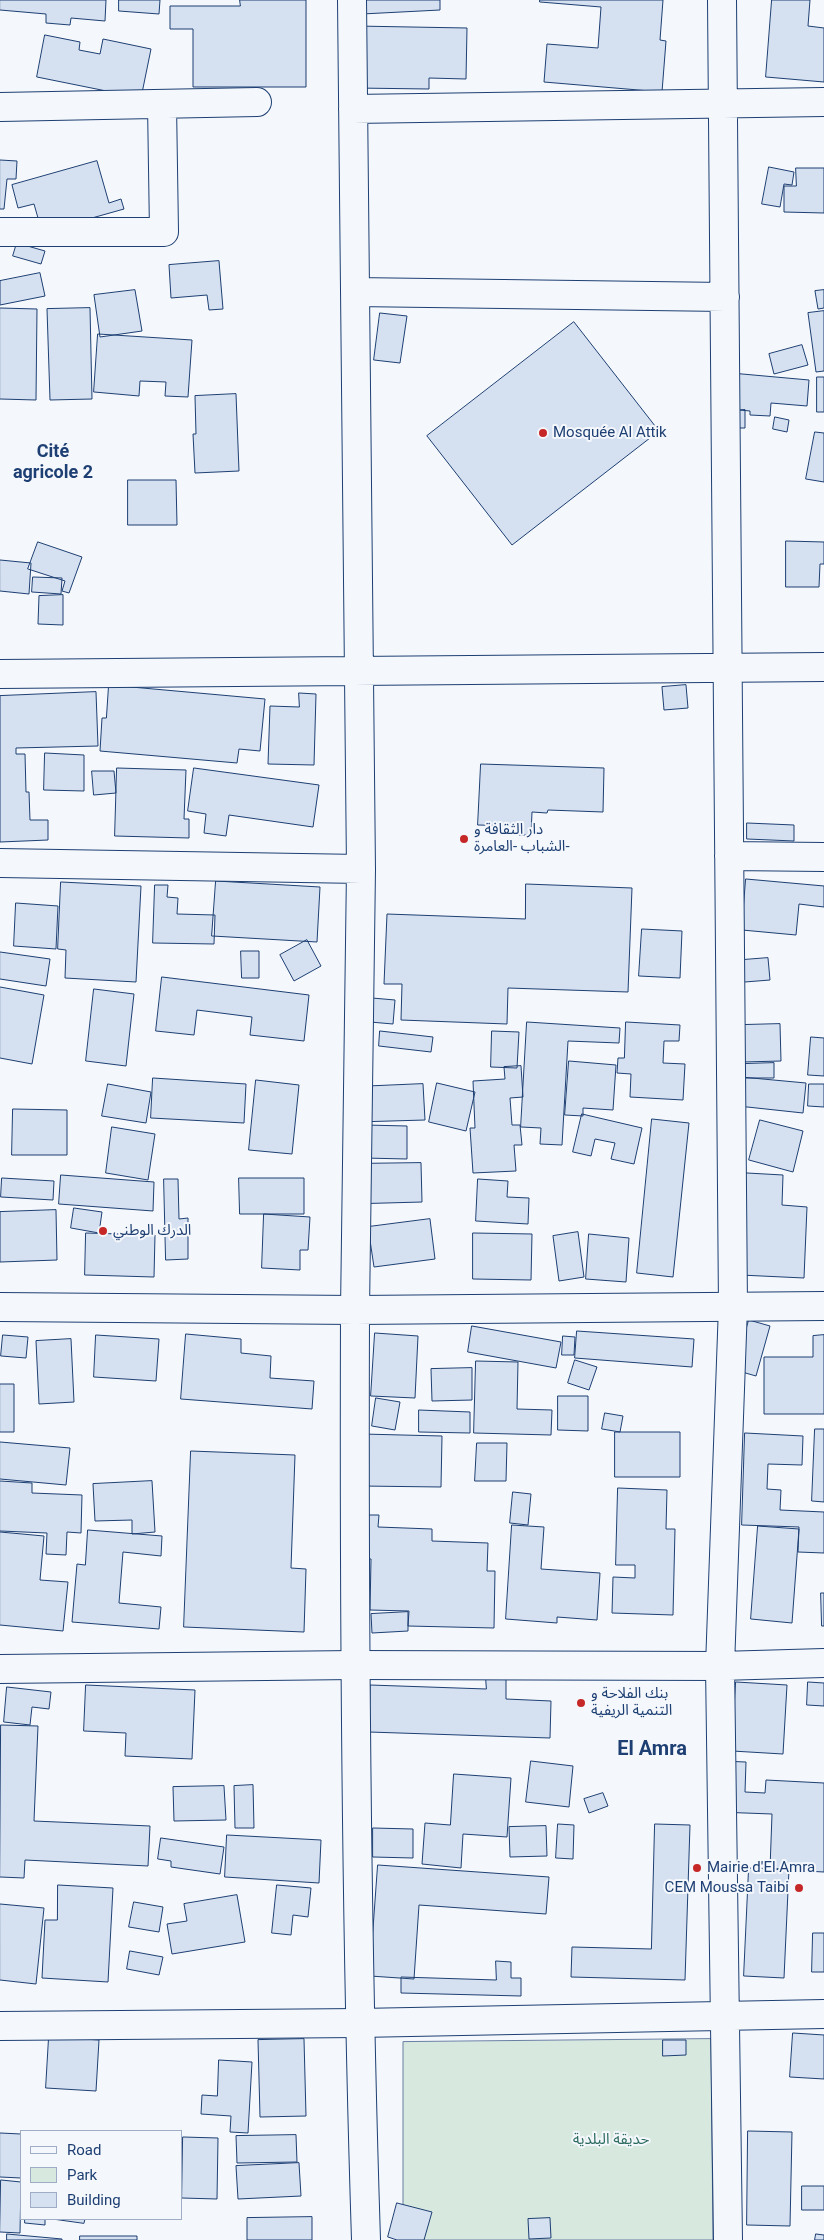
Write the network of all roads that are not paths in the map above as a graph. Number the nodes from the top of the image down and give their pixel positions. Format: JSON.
{"nodes":[{"id":1,"x":352,"y":0,"type":"edge"},
{"id":2,"x":722,"y":0,"type":"edge"},
{"id":3,"x":257,"y":102,"type":"dead end"},
{"id":4,"x":824,"y":102,"type":"edge"},
{"id":5,"x":162,"y":104,"type":"junction"},
{"id":6,"x":723,"y":105,"type":"junction"},
{"id":7,"x":0,"y":107,"type":"edge"},
{"id":8,"x":353,"y":109,"type":"junction"},
{"id":9,"x":0,"y":232,"type":"edge"},
{"id":10,"x":355,"y":292,"type":"junction"},
{"id":11,"x":725,"y":297,"type":"junction"},
{"id":12,"x":824,"y":668,"type":"edge"},
{"id":13,"x":728,"y":669,"type":"junction"},
{"id":14,"x":359,"y":672,"type":"junction"},
{"id":15,"x":0,"y":674,"type":"edge"},
{"id":16,"x":730,"y":856,"type":"junction"},
{"id":17,"x":824,"y":857,"type":"edge"},
{"id":18,"x":0,"y":863,"type":"edge"},
{"id":19,"x":361,"y":868,"type":"junction"},
{"id":20,"x":733,"y":1306,"type":"junction"},
{"id":21,"x":824,"y":1306,"type":"edge"},
{"id":22,"x":0,"y":1307,"type":"edge"},
{"id":23,"x":355,"y":1310,"type":"junction"},
{"id":24,"x":824,"y":1663,"type":"edge"},
{"id":25,"x":354,"y":1665,"type":"junction"},
{"id":26,"x":720,"y":1666,"type":"junction"},
{"id":27,"x":0,"y":1669,"type":"edge"},
{"id":28,"x":824,"y":2014,"type":"edge"},
{"id":29,"x":725,"y":2016,"type":"junction"},
{"id":30,"x":359,"y":2023,"type":"junction"},
{"id":31,"x":0,"y":2026,"type":"edge"},
{"id":32,"x":366,"y":2240,"type":"edge"},
{"id":33,"x":728,"y":2240,"type":"edge"}],
"edges":[{"from":1,"to":8,"type":"street"},
{"from":2,"to":6,"type":"street"},
{"from":3,"to":5,"type":"street"},
{"from":4,"to":6,"type":"street"},
{"from":5,"to":7,"type":"street"},
{"from":5,"to":9,"type":"street"},
{"from":6,"to":8,"type":"street"},
{"from":6,"to":11,"type":"street"},
{"from":8,"to":10,"type":"street"},
{"from":10,"to":11,"type":"street"},
{"from":10,"to":14,"type":"street"},
{"from":11,"to":13,"type":"street"},
{"from":12,"to":13,"type":"street"},
{"from":13,"to":14,"type":"street"},
{"from":13,"to":16,"type":"street"},
{"from":14,"to":15,"type":"street"},
{"from":14,"to":19,"type":"street"},
{"from":16,"to":17,"type":"street"},
{"from":16,"to":20,"type":"street"},
{"from":18,"to":19,"type":"street"},
{"from":19,"to":23,"type":"street"},
{"from":20,"to":21,"type":"street"},
{"from":20,"to":23,"type":"street"},
{"from":20,"to":26,"type":"street"},
{"from":22,"to":23,"type":"street"},
{"from":23,"to":25,"type":"street"},
{"from":24,"to":26,"type":"street"},
{"from":25,"to":26,"type":"street"},
{"from":25,"to":27,"type":"street"},
{"from":25,"to":30,"type":"street"},
{"from":26,"to":29,"type":"street"},
{"from":28,"to":29,"type":"street"},
{"from":29,"to":30,"type":"street"},
{"from":29,"to":33,"type":"street"},
{"from":30,"to":31,"type":"street"},
{"from":30,"to":32,"type":"street"}]}
